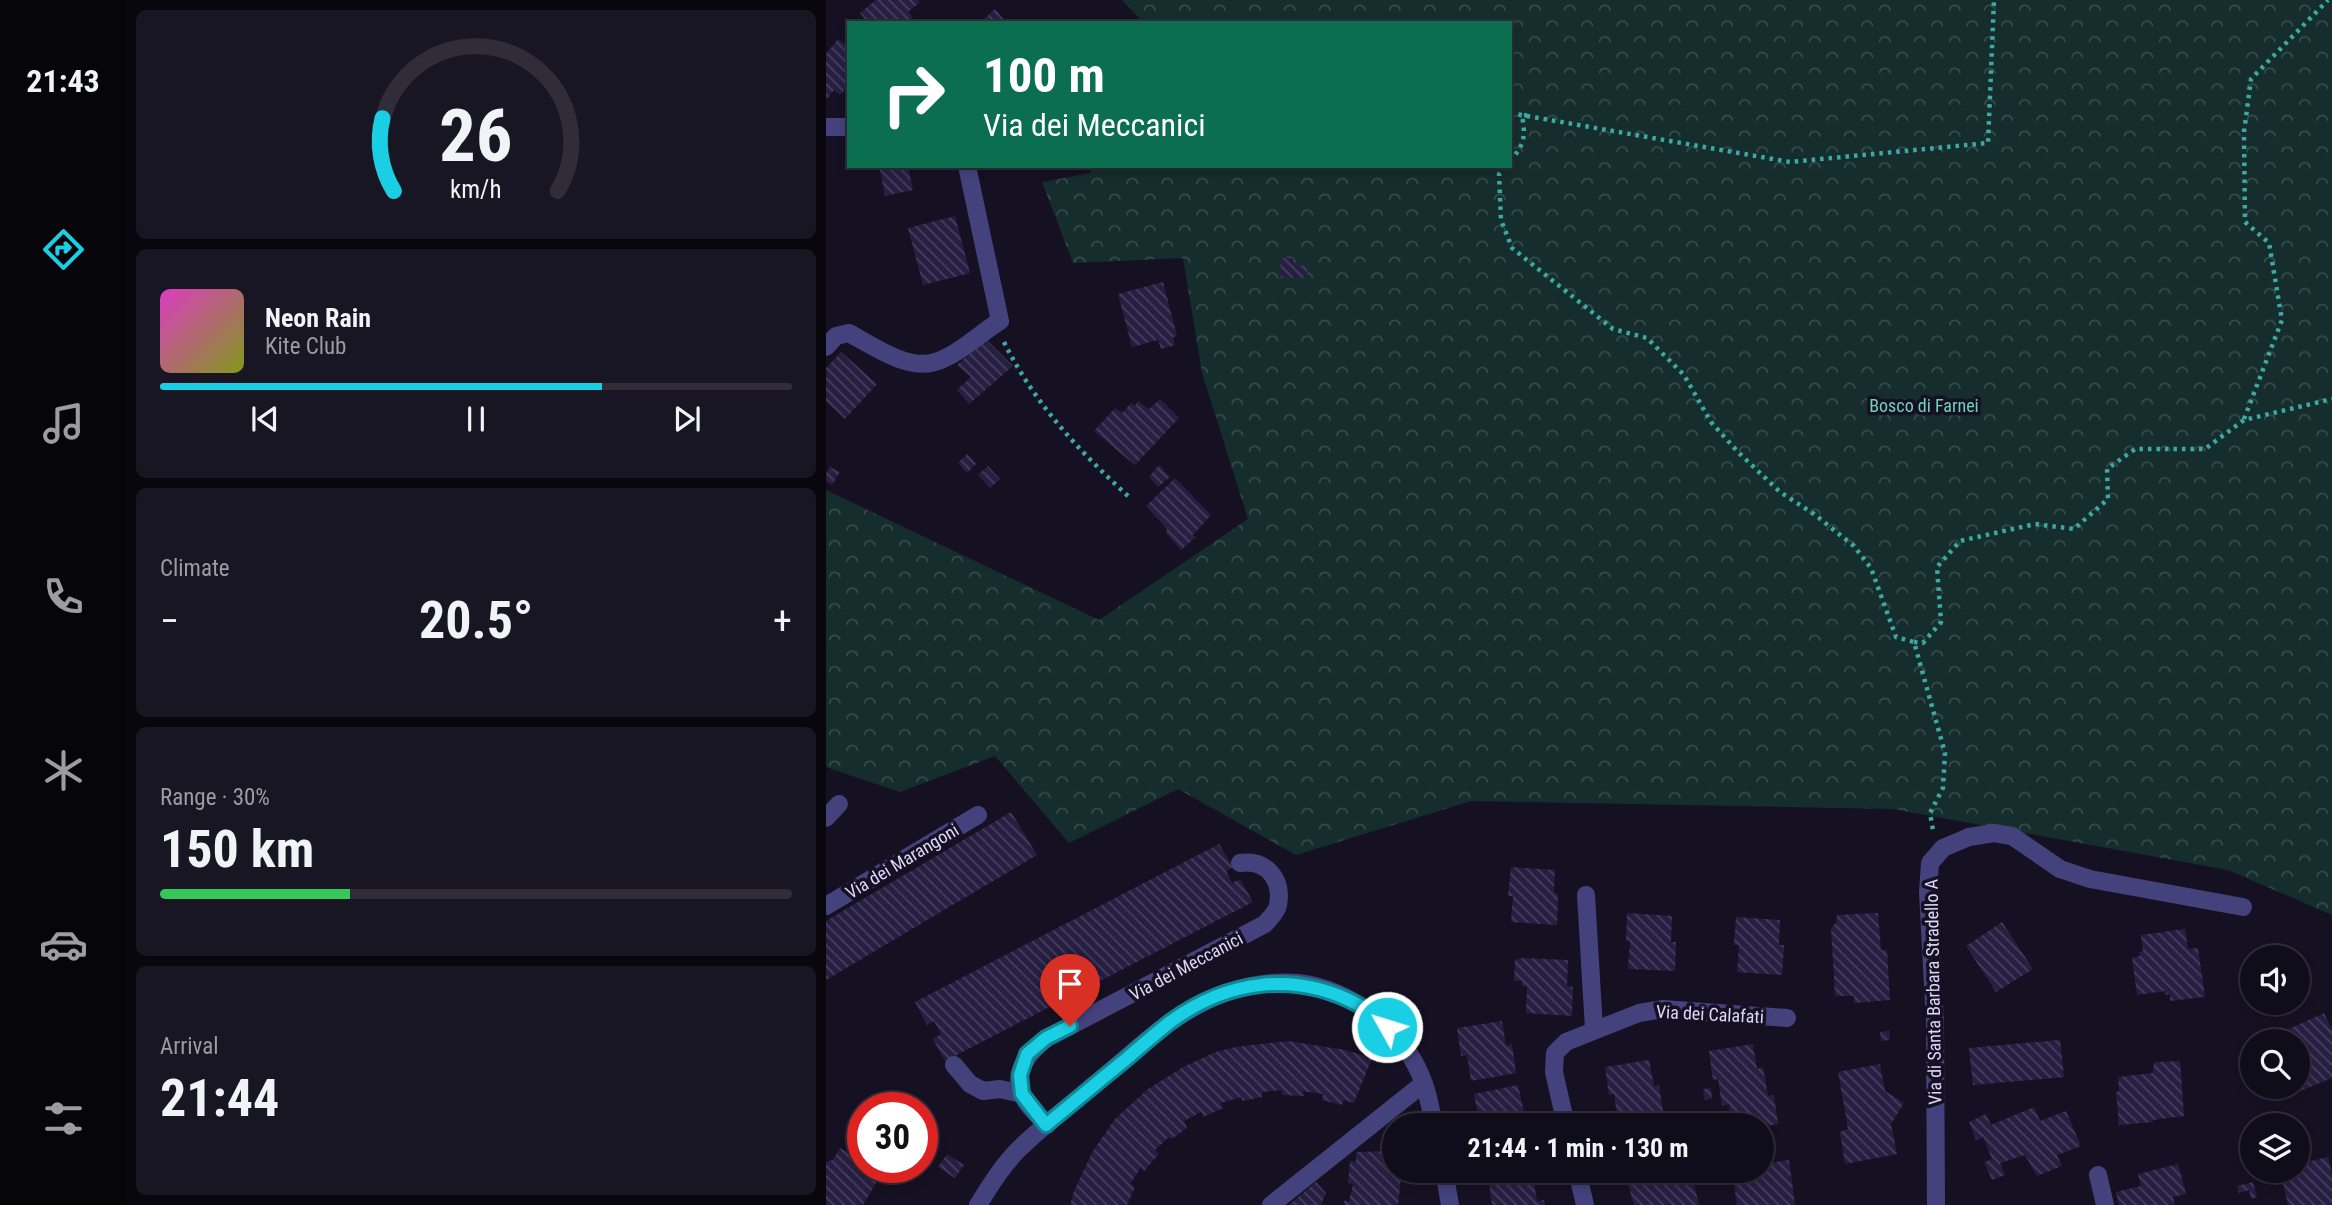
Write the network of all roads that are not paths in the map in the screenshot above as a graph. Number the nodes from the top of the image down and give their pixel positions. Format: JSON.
{"nodes":[{"id":1,"x":826,"y":127,"type":"edge"},
{"id":2,"x":847,"y":127,"type":"edge"},
{"id":3,"x":967,"y":168,"type":"edge"},
{"id":4,"x":826,"y":347,"type":"edge"},
{"id":5,"x":839,"y":804,"type":"dead end"},
{"id":6,"x":978,"y":815,"type":"dead end"},
{"id":7,"x":826,"y":818,"type":"edge"},
{"id":8,"x":1240,"y":863,"type":"dead end"},
{"id":9,"x":1586,"y":895,"type":"dead end"},
{"id":10,"x":826,"y":906,"type":"edge"},
{"id":11,"x":2242,"y":907,"type":"dead end"},
{"id":12,"x":1787,"y":1018,"type":"dead end"},
{"id":13,"x":1594,"y":1030,"type":"junction"},
{"id":14,"x":954,"y":1065,"type":"dead end"},
{"id":15,"x":1424,"y":1083,"type":"junction"},
{"id":16,"x":1022,"y":1094,"type":"junction"},
{"id":17,"x":1431,"y":1113,"type":"edge"},
{"id":18,"x":1563,"y":1113,"type":"edge"},
{"id":19,"x":1046,"y":1125,"type":"junction"},
{"id":20,"x":2098,"y":1175,"type":"dead end"},
{"id":21,"x":1446,"y":1183,"type":"edge"},
{"id":22,"x":1580,"y":1183,"type":"edge"},
{"id":23,"x":978,"y":1205,"type":"edge"},
{"id":24,"x":1271,"y":1205,"type":"edge"},
{"id":25,"x":1450,"y":1205,"type":"edge"},
{"id":26,"x":1585,"y":1205,"type":"edge"},
{"id":27,"x":1936,"y":1205,"type":"edge"},
{"id":28,"x":2105,"y":1205,"type":"edge"}],
"edges":[{"from":1,"to":2,"type":"street"},
{"from":3,"to":4,"type":"street"},
{"from":5,"to":7,"type":"street"},
{"from":6,"to":10,"type":"street","name":"Via dei Marangoni"},
{"from":8,"to":16,"type":"street","name":"Via dei Meccanici"},
{"from":9,"to":13,"type":"street"},
{"from":11,"to":27,"type":"street","name":"Via di Santa Barbara Stradello A"},
{"from":12,"to":13,"type":"street","name":"Via dei Calafati"},
{"from":13,"to":18,"type":"street","name":"Via dei Calafati"},
{"from":14,"to":16,"type":"street"},
{"from":15,"to":17,"type":"street"},
{"from":15,"to":19,"type":"street"},
{"from":15,"to":24,"type":"street"},
{"from":16,"to":19,"type":"street"},
{"from":19,"to":23,"type":"street"},
{"from":20,"to":28,"type":"street"},
{"from":21,"to":25,"type":"street"},
{"from":22,"to":26,"type":"street"}]}
